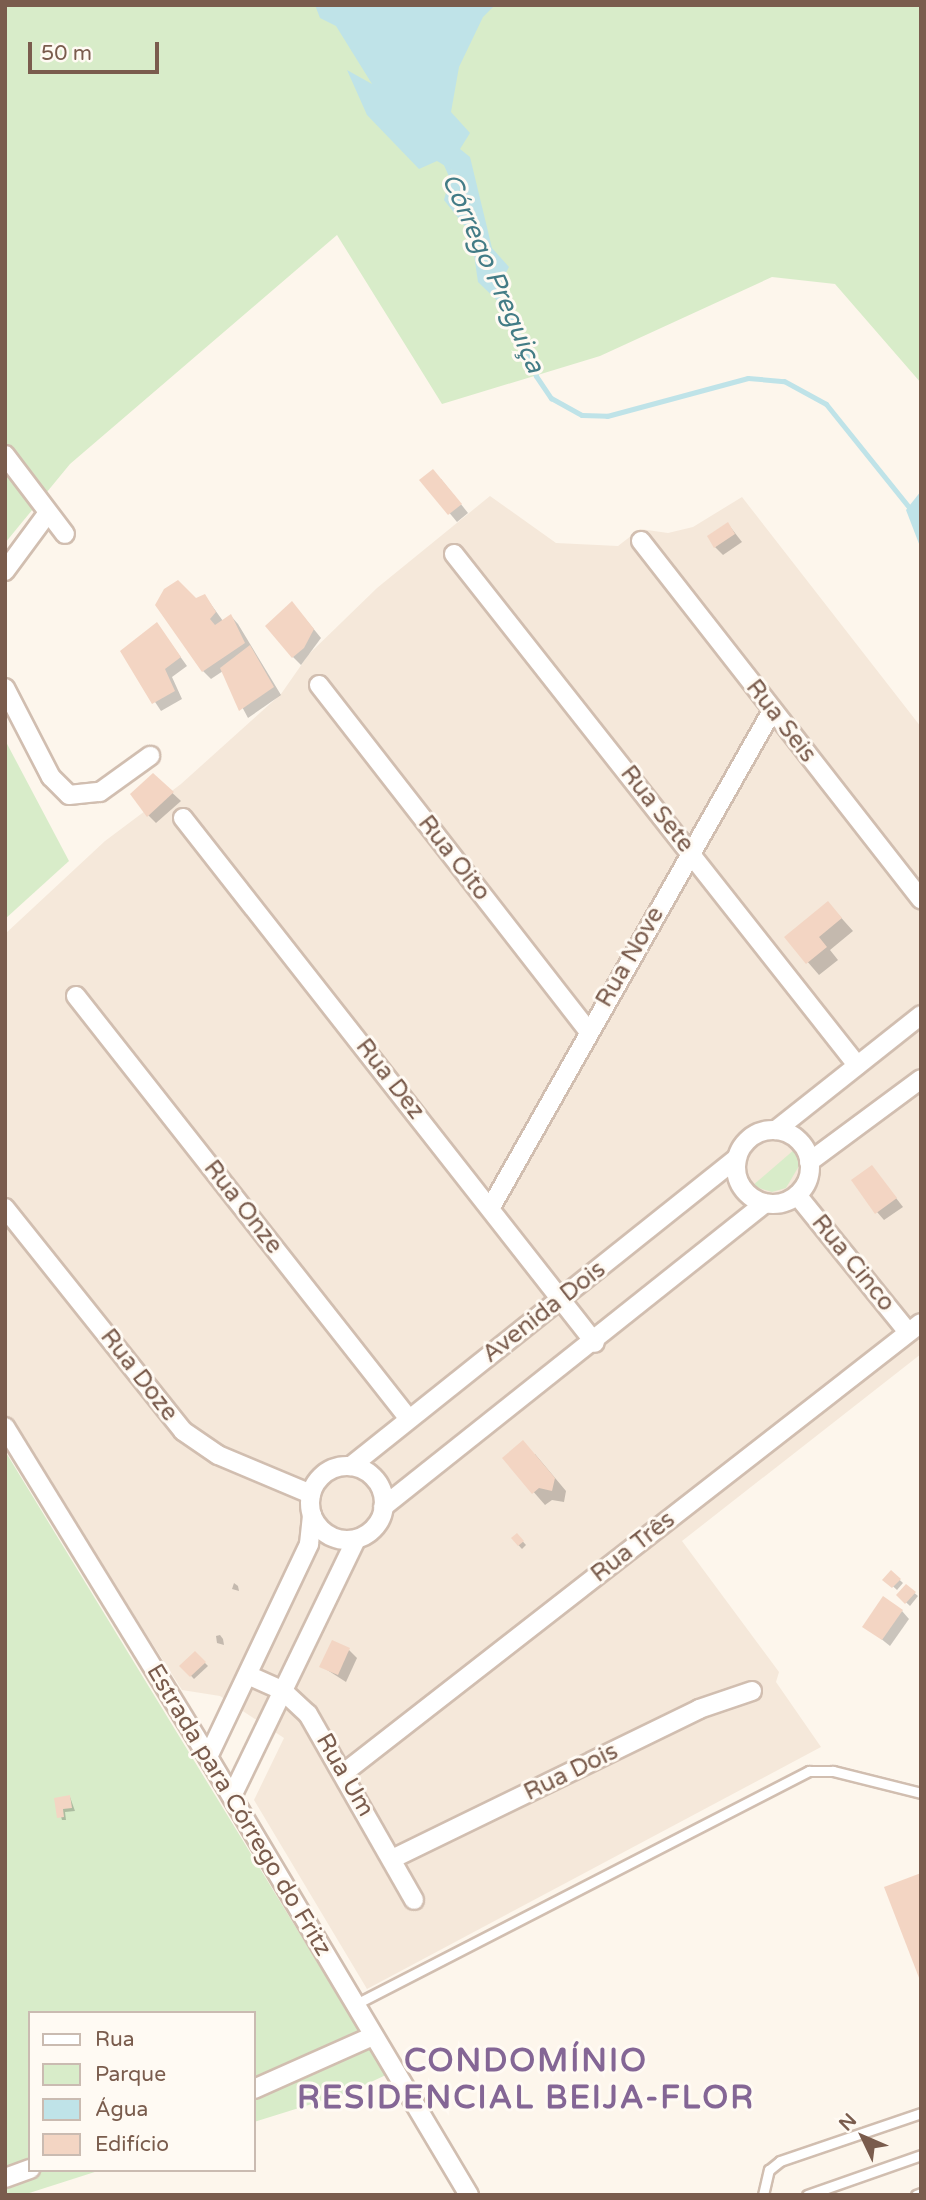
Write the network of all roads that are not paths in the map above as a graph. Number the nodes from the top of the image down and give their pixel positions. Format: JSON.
{"nodes":[{"id":1,"x":5,"y":455,"type":"edge"},
{"id":2,"x":47,"y":514,"type":"junction"},
{"id":3,"x":65,"y":534,"type":"dead end"},
{"id":4,"x":641,"y":541,"type":"dead end"},
{"id":5,"x":454,"y":554,"type":"dead end"},
{"id":6,"x":5,"y":571,"type":"edge"},
{"id":7,"x":319,"y":685,"type":"dead end"},
{"id":8,"x":5,"y":688,"type":"edge"},
{"id":9,"x":772,"y":711,"type":"junction"},
{"id":10,"x":150,"y":756,"type":"dead end"},
{"id":11,"x":183,"y":818,"type":"dead end"},
{"id":12,"x":690,"y":850,"type":"junction"},
{"id":13,"x":921,"y":900,"type":"edge"},
{"id":14,"x":76,"y":996,"type":"dead end"},
{"id":15,"x":921,"y":1015,"type":"edge"},
{"id":16,"x":588,"y":1031,"type":"junction"},
{"id":17,"x":857,"y":1065,"type":"junction"},
{"id":18,"x":921,"y":1079,"type":"edge"},
{"id":19,"x":776,"y":1130,"type":"junction"},
{"id":20,"x":737,"y":1158,"type":"junction"},
{"id":21,"x":809,"y":1162,"type":"junction"},
{"id":22,"x":797,"y":1195,"type":"junction"},
{"id":23,"x":765,"y":1203,"type":"junction"},
{"id":24,"x":491,"y":1207,"type":"junction"},
{"id":25,"x":5,"y":1208,"type":"edge"},
{"id":26,"x":563,"y":1298,"type":"junction"},
{"id":27,"x":915,"y":1328,"type":"edge"},
{"id":28,"x":595,"y":1342,"type":"junction"},
{"id":29,"x":409,"y":1419,"type":"junction"},
{"id":30,"x":5,"y":1427,"type":"edge"},
{"id":31,"x":351,"y":1466,"type":"junction"},
{"id":32,"x":311,"y":1494,"type":"junction"},
{"id":33,"x":383,"y":1507,"type":"junction"},
{"id":34,"x":312,"y":1515,"type":"junction"},
{"id":35,"x":356,"y":1539,"type":"junction"},
{"id":36,"x":250,"y":1676,"type":"junction"},
{"id":37,"x":282,"y":1690,"type":"junction"},
{"id":38,"x":752,"y":1691,"type":"dead end"},
{"id":39,"x":208,"y":1757,"type":"junction"},
{"id":40,"x":345,"y":1772,"type":"junction"},
{"id":41,"x":921,"y":1793,"type":"edge"},
{"id":42,"x":232,"y":1796,"type":"junction"},
{"id":43,"x":392,"y":1859,"type":"junction"},
{"id":44,"x":414,"y":1899,"type":"dead end"},
{"id":45,"x":354,"y":2005,"type":"junction"},
{"id":46,"x":373,"y":2036,"type":"junction"},
{"id":47,"x":256,"y":2088,"type":"edge"},
{"id":48,"x":921,"y":2113,"type":"edge"},
{"id":49,"x":921,"y":2155,"type":"edge"},
{"id":50,"x":28,"y":2170,"type":"edge"},
{"id":51,"x":5,"y":2178,"type":"edge"},
{"id":52,"x":469,"y":2195,"type":"edge"},
{"id":53,"x":763,"y":2195,"type":"edge"},
{"id":54,"x":807,"y":2195,"type":"edge"}],
"edges":[{"from":1,"to":2,"type":"street"},
{"from":2,"to":3,"type":"street"},
{"from":2,"to":6,"type":"street"},
{"from":4,"to":9,"type":"street","name":"Rua Seis"},
{"from":5,"to":12,"type":"street","name":"Rua Sete"},
{"from":7,"to":16,"type":"street","name":"Rua Oito"},
{"from":8,"to":10,"type":"street"},
{"from":9,"to":12,"type":"street","name":"Rua Nove"},
{"from":9,"to":13,"type":"street","name":"Rua Seis"},
{"from":11,"to":24,"type":"street","name":"Rua Dez"},
{"from":12,"to":16,"type":"street","name":"Rua Nove"},
{"from":12,"to":17,"type":"street","name":"Rua Sete"},
{"from":14,"to":29,"type":"street","name":"Rua Onze"},
{"from":15,"to":17,"type":"street","name":"Avenida Dois"},
{"from":16,"to":24,"type":"street","name":"Rua Nove"},
{"from":17,"to":19,"type":"street","name":"Avenida Dois"},
{"from":18,"to":21,"type":"street"},
{"from":19,"to":20,"type":"street","name":"Avenida Dois"},
{"from":19,"to":21,"type":"street"},
{"from":20,"to":23,"type":"street"},
{"from":20,"to":26,"type":"street","name":"Avenida Dois"},
{"from":21,"to":22,"type":"street"},
{"from":22,"to":23,"type":"street"},
{"from":22,"to":27,"type":"street","name":"Rua Cinco"},
{"from":23,"to":28,"type":"street"},
{"from":24,"to":26,"type":"street","name":"Rua Dez"},
{"from":25,"to":32,"type":"street","name":"Rua Doze"},
{"from":26,"to":28,"type":"street","name":"Rua Dez"},
{"from":26,"to":29,"type":"street","name":"Avenida Dois"},
{"from":27,"to":40,"type":"street","name":"Rua Três"},
{"from":28,"to":33,"type":"street"},
{"from":29,"to":31,"type":"street","name":"Avenida Dois"},
{"from":30,"to":39,"type":"street","name":"Estrada para Córrego do Fritz"},
{"from":31,"to":32,"type":"street","name":"Avenida Dois"},
{"from":31,"to":33,"type":"street"},
{"from":32,"to":34,"type":"street"},
{"from":33,"to":35,"type":"street"},
{"from":34,"to":35,"type":"street"},
{"from":34,"to":36,"type":"street"},
{"from":35,"to":37,"type":"street"},
{"from":36,"to":37,"type":"street","name":"Rua Um"},
{"from":36,"to":39,"type":"street"},
{"from":37,"to":40,"type":"street","name":"Rua Um"},
{"from":37,"to":42,"type":"street"},
{"from":38,"to":43,"type":"street","name":"Rua Dois"},
{"from":39,"to":42,"type":"street","name":"Estrada para Córrego do Fritz"},
{"from":40,"to":43,"type":"street","name":"Rua Um"},
{"from":41,"to":45,"type":"lane"},
{"from":42,"to":45,"type":"street","name":"Estrada para Córrego do Fritz"},
{"from":43,"to":44,"type":"street","name":"Rua Um"},
{"from":45,"to":46,"type":"street","name":"Estrada para Córrego do Fritz"},
{"from":46,"to":47,"type":"street"},
{"from":46,"to":52,"type":"street","name":"Estrada para Córrego do Fritz"},
{"from":48,"to":53,"type":"lane"},
{"from":49,"to":54,"type":"lane"},
{"from":50,"to":51,"type":"street"}]}
